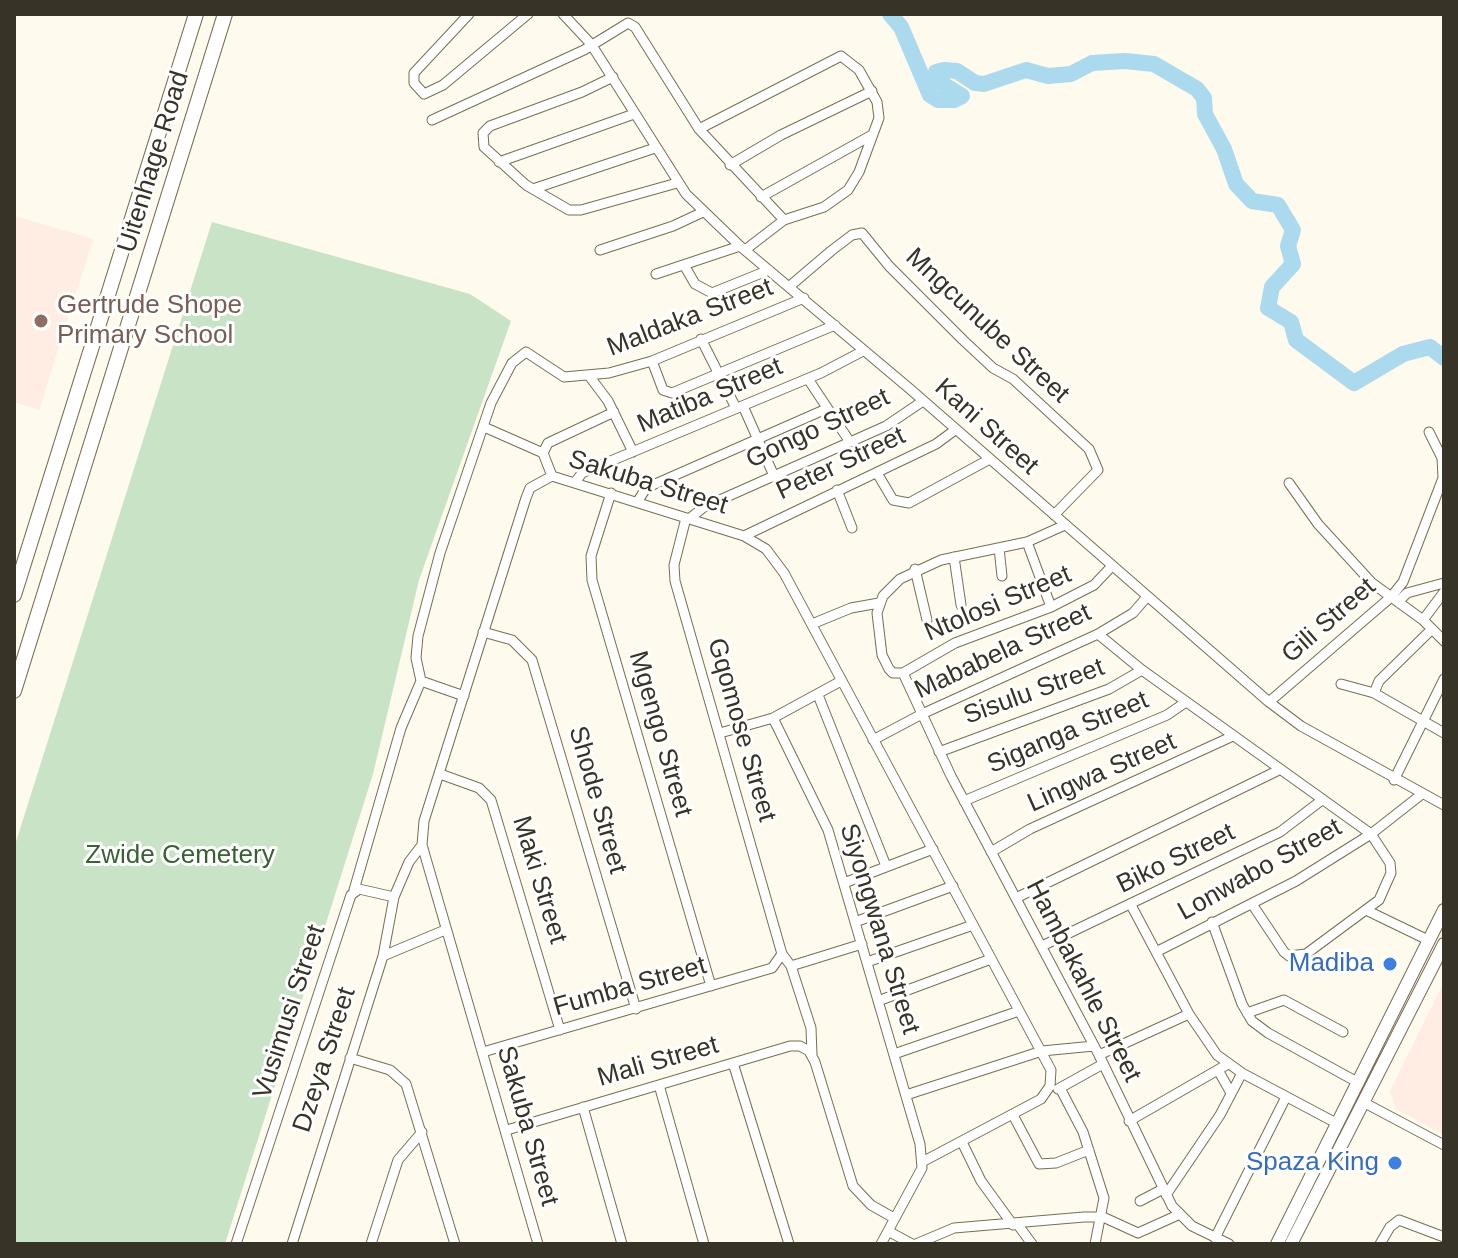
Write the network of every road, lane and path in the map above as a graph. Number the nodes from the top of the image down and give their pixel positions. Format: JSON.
{"nodes":[{"id":1,"x":196,"y":14,"type":"edge"},
{"id":2,"x":225,"y":14,"type":"edge"},
{"id":3,"x":469,"y":14,"type":"edge"},
{"id":4,"x":528,"y":14,"type":"edge"},
{"id":5,"x":563,"y":14,"type":"edge"},
{"id":6,"x":591,"y":44,"type":"junction"},
{"id":7,"x":613,"y":77,"type":"junction"},
{"id":8,"x":872,"y":91,"type":"junction"},
{"id":9,"x":634,"y":114,"type":"junction"},
{"id":10,"x":432,"y":120,"type":"dead end"},
{"id":11,"x":699,"y":129,"type":"junction"},
{"id":12,"x":872,"y":135,"type":"junction"},
{"id":13,"x":655,"y":148,"type":"junction"},
{"id":14,"x":499,"y":162,"type":"junction"},
{"id":15,"x":730,"y":165,"type":"junction"},
{"id":16,"x":677,"y":183,"type":"junction"},
{"id":17,"x":533,"y":189,"type":"junction"},
{"id":18,"x":761,"y":197,"type":"junction"},
{"id":19,"x":703,"y":212,"type":"junction"},
{"id":20,"x":784,"y":220,"type":"junction"},
{"id":21,"x":742,"y":248,"type":"junction"},
{"id":22,"x":600,"y":250,"type":"dead end"},
{"id":23,"x":684,"y":265,"type":"junction"},
{"id":24,"x":769,"y":270,"type":"junction"},
{"id":25,"x":656,"y":274,"type":"dead end"},
{"id":26,"x":790,"y":286,"type":"junction"},
{"id":27,"x":804,"y":298,"type":"junction"},
{"id":28,"x":835,"y":325,"type":"junction"},
{"id":29,"x":701,"y":339,"type":"junction"},
{"id":30,"x":863,"y":351,"type":"junction"},
{"id":31,"x":652,"y":361,"type":"junction"},
{"id":32,"x":719,"y":375,"type":"junction"},
{"id":33,"x":590,"y":377,"type":"junction"},
{"id":34,"x":808,"y":379,"type":"junction"},
{"id":35,"x":923,"y":401,"type":"junction"},
{"id":36,"x":740,"y":407,"type":"junction"},
{"id":37,"x":826,"y":409,"type":"junction"},
{"id":38,"x":614,"y":412,"type":"junction"},
{"id":39,"x":484,"y":427,"type":"junction"},
{"id":40,"x":955,"y":430,"type":"junction"},
{"id":41,"x":1429,"y":432,"type":"dead end"},
{"id":42,"x":759,"y":439,"type":"junction"},
{"id":43,"x":850,"y":442,"type":"junction"},
{"id":44,"x":633,"y":452,"type":"junction"},
{"id":45,"x":543,"y":453,"type":"junction"},
{"id":46,"x":988,"y":460,"type":"junction"},
{"id":47,"x":877,"y":473,"type":"junction"},
{"id":48,"x":552,"y":476,"type":"junction"},
{"id":49,"x":774,"y":476,"type":"junction"},
{"id":50,"x":576,"y":481,"type":"junction"},
{"id":51,"x":1289,"y":483,"type":"dead end"},
{"id":52,"x":837,"y":490,"type":"junction"},
{"id":53,"x":611,"y":493,"type":"junction"},
{"id":54,"x":638,"y":501,"type":"junction"},
{"id":55,"x":1054,"y":515,"type":"junction"},
{"id":56,"x":688,"y":518,"type":"junction"},
{"id":57,"x":1065,"y":525,"type":"junction"},
{"id":58,"x":852,"y":528,"type":"dead end"},
{"id":59,"x":744,"y":536,"type":"junction"},
{"id":60,"x":1027,"y":542,"type":"junction"},
{"id":61,"x":999,"y":548,"type":"junction"},
{"id":62,"x":954,"y":557,"type":"junction"},
{"id":63,"x":1111,"y":567,"type":"junction"},
{"id":64,"x":915,"y":569,"type":"junction"},
{"id":65,"x":1002,"y":576,"type":"dead end"},
{"id":66,"x":1444,"y":583,"type":"edge"},
{"id":67,"x":1444,"y":592,"type":"edge"},
{"id":68,"x":14,"y":595,"type":"edge"},
{"id":69,"x":1146,"y":598,"type":"junction"},
{"id":70,"x":1395,"y":599,"type":"junction"},
{"id":71,"x":879,"y":603,"type":"junction"},
{"id":72,"x":961,"y":605,"type":"dead end"},
{"id":73,"x":1051,"y":607,"type":"junction"},
{"id":74,"x":927,"y":620,"type":"dead end"},
{"id":75,"x":1423,"y":620,"type":"junction"},
{"id":76,"x":812,"y":624,"type":"junction"},
{"id":77,"x":1431,"y":630,"type":"junction"},
{"id":78,"x":483,"y":632,"type":"junction"},
{"id":79,"x":1098,"y":634,"type":"junction"},
{"id":80,"x":1444,"y":641,"type":"edge"},
{"id":81,"x":1142,"y":670,"type":"junction"},
{"id":82,"x":900,"y":674,"type":"junction"},
{"id":83,"x":1444,"y":679,"type":"edge"},
{"id":84,"x":421,"y":681,"type":"junction"},
{"id":85,"x":841,"y":681,"type":"junction"},
{"id":86,"x":1341,"y":684,"type":"dead end"},
{"id":87,"x":14,"y":691,"type":"edge"},
{"id":88,"x":1374,"y":693,"type":"junction"},
{"id":89,"x":818,"y":695,"type":"junction"},
{"id":90,"x":464,"y":696,"type":"junction"},
{"id":91,"x":1186,"y":702,"type":"junction"},
{"id":92,"x":1269,"y":702,"type":"junction"},
{"id":93,"x":922,"y":714,"type":"junction"},
{"id":94,"x":773,"y":718,"type":"junction"},
{"id":95,"x":1422,"y":723,"type":"junction"},
{"id":96,"x":720,"y":733,"type":"junction"},
{"id":97,"x":1444,"y":733,"type":"edge"},
{"id":98,"x":1233,"y":736,"type":"junction"},
{"id":99,"x":873,"y":740,"type":"junction"},
{"id":100,"x":939,"y":752,"type":"junction"},
{"id":101,"x":1279,"y":770,"type":"junction"},
{"id":102,"x":440,"y":774,"type":"junction"},
{"id":103,"x":1394,"y":780,"type":"junction"},
{"id":104,"x":1422,"y":794,"type":"junction"},
{"id":105,"x":1322,"y":800,"type":"junction"},
{"id":106,"x":964,"y":801,"type":"junction"},
{"id":107,"x":1444,"y":805,"type":"edge"},
{"id":108,"x":1371,"y":834,"type":"junction"},
{"id":109,"x":422,"y":845,"type":"junction"},
{"id":110,"x":933,"y":849,"type":"junction"},
{"id":111,"x":991,"y":852,"type":"junction"},
{"id":112,"x":886,"y":866,"type":"junction"},
{"id":113,"x":844,"y":883,"type":"junction"},
{"id":114,"x":953,"y":886,"type":"junction"},
{"id":115,"x":354,"y":890,"type":"junction"},
{"id":116,"x":394,"y":897,"type":"junction"},
{"id":117,"x":1016,"y":898,"type":"junction"},
{"id":118,"x":1252,"y":904,"type":"junction"},
{"id":119,"x":1131,"y":905,"type":"junction"},
{"id":120,"x":1444,"y":910,"type":"edge"},
{"id":121,"x":1368,"y":911,"type":"junction"},
{"id":122,"x":855,"y":922,"type":"junction"},
{"id":123,"x":1212,"y":922,"type":"junction"},
{"id":124,"x":973,"y":925,"type":"junction"},
{"id":125,"x":445,"y":930,"type":"junction"},
{"id":126,"x":1428,"y":940,"type":"junction"},
{"id":127,"x":862,"y":944,"type":"junction"},
{"id":128,"x":1444,"y":944,"type":"edge"},
{"id":129,"x":1042,"y":946,"type":"junction"},
{"id":130,"x":1156,"y":952,"type":"junction"},
{"id":131,"x":782,"y":954,"type":"junction"},
{"id":132,"x":383,"y":956,"type":"junction"},
{"id":133,"x":991,"y":959,"type":"junction"},
{"id":134,"x":867,"y":962,"type":"junction"},
{"id":135,"x":791,"y":966,"type":"junction"},
{"id":136,"x":711,"y":986,"type":"junction"},
{"id":137,"x":878,"y":1001,"type":"junction"},
{"id":138,"x":636,"y":1009,"type":"junction"},
{"id":139,"x":1019,"y":1011,"type":"junction"},
{"id":140,"x":1247,"y":1013,"type":"junction"},
{"id":141,"x":1189,"y":1014,"type":"junction"},
{"id":142,"x":560,"y":1030,"type":"junction"},
{"id":143,"x":1343,"y":1032,"type":"dead end"},
{"id":144,"x":483,"y":1052,"type":"junction"},
{"id":145,"x":894,"y":1054,"type":"junction"},
{"id":146,"x":1099,"y":1055,"type":"junction"},
{"id":147,"x":1044,"y":1056,"type":"junction"},
{"id":148,"x":350,"y":1058,"type":"junction"},
{"id":149,"x":814,"y":1059,"type":"junction"},
{"id":150,"x":733,"y":1063,"type":"junction"},
{"id":151,"x":1228,"y":1064,"type":"junction"},
{"id":152,"x":1218,"y":1070,"type":"junction"},
{"id":153,"x":1242,"y":1073,"type":"junction"},
{"id":154,"x":1359,"y":1083,"type":"junction"},
{"id":155,"x":659,"y":1085,"type":"junction"},
{"id":156,"x":1060,"y":1088,"type":"junction"},
{"id":157,"x":1231,"y":1093,"type":"junction"},
{"id":158,"x":906,"y":1095,"type":"junction"},
{"id":159,"x":1286,"y":1097,"type":"junction"},
{"id":160,"x":1041,"y":1099,"type":"junction"},
{"id":161,"x":1363,"y":1102,"type":"junction"},
{"id":162,"x":583,"y":1107,"type":"junction"},
{"id":163,"x":1013,"y":1115,"type":"junction"},
{"id":164,"x":1129,"y":1121,"type":"junction"},
{"id":165,"x":1338,"y":1124,"type":"junction"},
{"id":166,"x":507,"y":1130,"type":"junction"},
{"id":167,"x":422,"y":1132,"type":"junction"},
{"id":168,"x":962,"y":1142,"type":"junction"},
{"id":169,"x":1444,"y":1145,"type":"edge"},
{"id":170,"x":1089,"y":1150,"type":"junction"},
{"id":171,"x":924,"y":1161,"type":"junction"},
{"id":172,"x":1164,"y":1192,"type":"junction"},
{"id":173,"x":1140,"y":1201,"type":"dead end"},
{"id":174,"x":1178,"y":1215,"type":"junction"},
{"id":175,"x":1103,"y":1217,"type":"junction"},
{"id":176,"x":894,"y":1218,"type":"junction"},
{"id":177,"x":1016,"y":1225,"type":"junction"},
{"id":178,"x":888,"y":1231,"type":"junction"},
{"id":179,"x":1215,"y":1238,"type":"junction"},
{"id":180,"x":1444,"y":1241,"type":"edge"},
{"id":181,"x":236,"y":1244,"type":"edge"},
{"id":182,"x":292,"y":1244,"type":"edge"},
{"id":183,"x":371,"y":1244,"type":"edge"},
{"id":184,"x":455,"y":1244,"type":"edge"},
{"id":185,"x":538,"y":1244,"type":"edge"},
{"id":186,"x":622,"y":1244,"type":"edge"},
{"id":187,"x":704,"y":1244,"type":"edge"},
{"id":188,"x":789,"y":1244,"type":"edge"},
{"id":189,"x":881,"y":1244,"type":"edge"},
{"id":190,"x":914,"y":1244,"type":"edge"},
{"id":191,"x":1032,"y":1244,"type":"edge"},
{"id":192,"x":1095,"y":1244,"type":"edge"},
{"id":193,"x":1229,"y":1244,"type":"edge"},
{"id":194,"x":1277,"y":1244,"type":"edge"},
{"id":195,"x":1291,"y":1244,"type":"edge"},
{"id":196,"x":1380,"y":1244,"type":"edge"}],
"edges":[{"from":1,"to":68,"type":"main road","name":"Uitenhage Road"},
{"from":2,"to":87,"type":"main road","name":"Uitenhage Road"},
{"from":3,"to":4,"type":"street"},
{"from":5,"to":6,"type":"street","name":"Kani Street"},
{"from":6,"to":7,"type":"street","name":"Kani Street"},
{"from":6,"to":10,"type":"street"},
{"from":6,"to":11,"type":"street"},
{"from":7,"to":9,"type":"street","name":"Kani Street"},
{"from":7,"to":14,"type":"street"},
{"from":8,"to":11,"type":"street"},
{"from":8,"to":12,"type":"street"},
{"from":8,"to":15,"type":"street"},
{"from":9,"to":13,"type":"street","name":"Kani Street"},
{"from":9,"to":14,"type":"street"},
{"from":11,"to":15,"type":"street"},
{"from":12,"to":18,"type":"street"},
{"from":12,"to":20,"type":"street"},
{"from":13,"to":16,"type":"street","name":"Kani Street"},
{"from":13,"to":17,"type":"street"},
{"from":14,"to":17,"type":"street"},
{"from":15,"to":18,"type":"street"},
{"from":16,"to":17,"type":"street"},
{"from":16,"to":19,"type":"street","name":"Kani Street"},
{"from":18,"to":20,"type":"street"},
{"from":19,"to":21,"type":"street","name":"Kani Street"},
{"from":19,"to":22,"type":"street"},
{"from":20,"to":21,"type":"street"},
{"from":21,"to":23,"type":"street"},
{"from":21,"to":24,"type":"street","name":"Kani Street"},
{"from":23,"to":24,"type":"street"},
{"from":23,"to":25,"type":"street"},
{"from":24,"to":26,"type":"street","name":"Kani Street"},
{"from":26,"to":27,"type":"street","name":"Kani Street"},
{"from":26,"to":55,"type":"street","name":"Mngcunube Street"},
{"from":27,"to":28,"type":"street","name":"Kani Street"},
{"from":27,"to":29,"type":"street","name":"Maldaka Street"},
{"from":28,"to":30,"type":"street","name":"Kani Street"},
{"from":28,"to":32,"type":"street"},
{"from":29,"to":31,"type":"street","name":"Maldaka Street"},
{"from":29,"to":32,"type":"street"},
{"from":30,"to":34,"type":"street","name":"Matiba Street"},
{"from":30,"to":35,"type":"street","name":"Kani Street"},
{"from":31,"to":32,"type":"street"},
{"from":31,"to":33,"type":"street","name":"Maldaka Street"},
{"from":32,"to":36,"type":"street"},
{"from":33,"to":38,"type":"street"},
{"from":33,"to":39,"type":"street"},
{"from":34,"to":36,"type":"street","name":"Matiba Street"},
{"from":34,"to":37,"type":"street"},
{"from":35,"to":40,"type":"street","name":"Kani Street"},
{"from":35,"to":43,"type":"street","name":"Gongo Street"},
{"from":36,"to":42,"type":"street"},
{"from":36,"to":44,"type":"street","name":"Matiba Street"},
{"from":37,"to":42,"type":"street"},
{"from":37,"to":43,"type":"street"},
{"from":38,"to":44,"type":"street"},
{"from":38,"to":45,"type":"street"},
{"from":39,"to":45,"type":"street"},
{"from":39,"to":84,"type":"street"},
{"from":40,"to":46,"type":"street","name":"Kani Street"},
{"from":40,"to":47,"type":"street","name":"Peter Street"},
{"from":41,"to":70,"type":"street","name":"Gili Street"},
{"from":42,"to":49,"type":"street"},
{"from":42,"to":54,"type":"street"},
{"from":43,"to":49,"type":"street","name":"Gongo Street"},
{"from":44,"to":50,"type":"street","name":"Matiba Street"},
{"from":45,"to":48,"type":"street"},
{"from":46,"to":47,"type":"street"},
{"from":46,"to":55,"type":"street","name":"Kani Street"},
{"from":47,"to":52,"type":"street","name":"Peter Street"},
{"from":48,"to":50,"type":"street","name":"Sakuba Street"},
{"from":48,"to":78,"type":"street","name":"Sakuba Street"},
{"from":49,"to":56,"type":"street","name":"Gongo Street"},
{"from":50,"to":53,"type":"street","name":"Sakuba Street"},
{"from":51,"to":70,"type":"street"},
{"from":52,"to":58,"type":"street"},
{"from":52,"to":59,"type":"street","name":"Peter Street"},
{"from":53,"to":54,"type":"street","name":"Sakuba Street"},
{"from":53,"to":136,"type":"street","name":"Mgengo Street"},
{"from":54,"to":56,"type":"street","name":"Sakuba Street"},
{"from":55,"to":57,"type":"street","name":"Kani Street"},
{"from":56,"to":59,"type":"street","name":"Sakuba Street"},
{"from":56,"to":96,"type":"street","name":"Gqomose Street"},
{"from":57,"to":60,"type":"street"},
{"from":57,"to":63,"type":"street","name":"Kani Street"},
{"from":59,"to":76,"type":"street","name":"Sakuba Street"},
{"from":60,"to":61,"type":"street"},
{"from":60,"to":73,"type":"street"},
{"from":61,"to":62,"type":"street"},
{"from":61,"to":65,"type":"street"},
{"from":62,"to":64,"type":"street"},
{"from":62,"to":72,"type":"street"},
{"from":63,"to":69,"type":"street","name":"Kani Street"},
{"from":63,"to":73,"type":"street","name":"Ntolosi Street"},
{"from":64,"to":71,"type":"street"},
{"from":64,"to":74,"type":"street"},
{"from":66,"to":70,"type":"street"},
{"from":67,"to":75,"type":"street"},
{"from":69,"to":79,"type":"street","name":"Mababela Street"},
{"from":69,"to":92,"type":"street","name":"Kani Street"},
{"from":70,"to":75,"type":"street"},
{"from":70,"to":92,"type":"street","name":"Gili Street"},
{"from":71,"to":76,"type":"street"},
{"from":71,"to":82,"type":"street"},
{"from":73,"to":82,"type":"street","name":"Ntolosi Street"},
{"from":75,"to":77,"type":"street"},
{"from":76,"to":85,"type":"street","name":"Sakuba Street"},
{"from":77,"to":80,"type":"street"},
{"from":77,"to":88,"type":"street"},
{"from":78,"to":90,"type":"street","name":"Sakuba Street"},
{"from":78,"to":138,"type":"street","name":"Shode Street"},
{"from":79,"to":81,"type":"street"},
{"from":79,"to":93,"type":"street","name":"Mababela Street"},
{"from":81,"to":91,"type":"street"},
{"from":81,"to":100,"type":"street","name":"Sisulu Street"},
{"from":82,"to":93,"type":"street","name":"Hambakahle Street"},
{"from":83,"to":95,"type":"street"},
{"from":84,"to":90,"type":"street"},
{"from":84,"to":115,"type":"street","name":"Vusimusi Street"},
{"from":85,"to":89,"type":"street"},
{"from":85,"to":99,"type":"street","name":"Sakuba Street"},
{"from":86,"to":88,"type":"street"},
{"from":88,"to":95,"type":"street"},
{"from":89,"to":94,"type":"street"},
{"from":89,"to":112,"type":"street"},
{"from":90,"to":102,"type":"street","name":"Sakuba Street"},
{"from":91,"to":98,"type":"street"},
{"from":91,"to":106,"type":"street","name":"Siganga Street"},
{"from":92,"to":103,"type":"street","name":"Kani Street"},
{"from":93,"to":99,"type":"street","name":"Mababela Street"},
{"from":93,"to":100,"type":"street","name":"Hambakahle Street"},
{"from":94,"to":96,"type":"street"},
{"from":94,"to":113,"type":"street","name":"Siyongwana Street"},
{"from":95,"to":97,"type":"street"},
{"from":95,"to":103,"type":"street"},
{"from":96,"to":131,"type":"street","name":"Gqomose Street"},
{"from":98,"to":101,"type":"street"},
{"from":98,"to":111,"type":"street","name":"Lingwa Street"},
{"from":99,"to":110,"type":"street","name":"Sakuba Street"},
{"from":100,"to":106,"type":"street","name":"Hambakahle Street"},
{"from":101,"to":105,"type":"street"},
{"from":101,"to":117,"type":"street"},
{"from":102,"to":109,"type":"street","name":"Sakuba Street"},
{"from":102,"to":142,"type":"street","name":"Maki Street"},
{"from":103,"to":104,"type":"street","name":"Kani Street"},
{"from":104,"to":107,"type":"street","name":"Kani Street"},
{"from":104,"to":108,"type":"street","name":"Lonwabo Street"},
{"from":105,"to":108,"type":"street"},
{"from":105,"to":119,"type":"street","name":"Biko Street"},
{"from":106,"to":111,"type":"street","name":"Hambakahle Street"},
{"from":108,"to":118,"type":"street","name":"Lonwabo Street"},
{"from":108,"to":121,"type":"street"},
{"from":109,"to":116,"type":"street"},
{"from":109,"to":125,"type":"street","name":"Sakuba Street"},
{"from":110,"to":112,"type":"street"},
{"from":110,"to":114,"type":"street","name":"Sakuba Street"},
{"from":111,"to":117,"type":"street","name":"Hambakahle Street"},
{"from":112,"to":113,"type":"street"},
{"from":113,"to":122,"type":"street","name":"Siyongwana Street"},
{"from":114,"to":122,"type":"street"},
{"from":114,"to":124,"type":"street","name":"Sakuba Street"},
{"from":115,"to":116,"type":"street"},
{"from":115,"to":181,"type":"street","name":"Vusimusi Street"},
{"from":116,"to":132,"type":"street","name":"Dzeya Street"},
{"from":117,"to":129,"type":"street","name":"Hambakahle Street"},
{"from":118,"to":121,"type":"street"},
{"from":118,"to":123,"type":"street","name":"Lonwabo Street"},
{"from":119,"to":129,"type":"street","name":"Biko Street"},
{"from":119,"to":130,"type":"street"},
{"from":120,"to":126,"type":"main road"},
{"from":121,"to":126,"type":"street"},
{"from":122,"to":127,"type":"street","name":"Siyongwana Street"},
{"from":123,"to":130,"type":"street","name":"Lonwabo Street"},
{"from":123,"to":140,"type":"street"},
{"from":124,"to":133,"type":"street","name":"Sakuba Street"},
{"from":124,"to":134,"type":"street"},
{"from":125,"to":132,"type":"street"},
{"from":125,"to":144,"type":"street","name":"Sakuba Street"},
{"from":126,"to":154,"type":"main road"},
{"from":127,"to":134,"type":"street","name":"Siyongwana Street"},
{"from":127,"to":135,"type":"street"},
{"from":128,"to":161,"type":"main road"},
{"from":129,"to":146,"type":"street","name":"Hambakahle Street"},
{"from":130,"to":141,"type":"street"},
{"from":131,"to":135,"type":"street"},
{"from":131,"to":136,"type":"street","name":"Fumba Street"},
{"from":132,"to":148,"type":"street","name":"Dzeya Street"},
{"from":133,"to":137,"type":"street"},
{"from":133,"to":139,"type":"street","name":"Sakuba Street"},
{"from":134,"to":137,"type":"street","name":"Siyongwana Street"},
{"from":135,"to":149,"type":"street"},
{"from":136,"to":138,"type":"street","name":"Fumba Street"},
{"from":137,"to":145,"type":"street","name":"Siyongwana Street"},
{"from":138,"to":142,"type":"street","name":"Fumba Street"},
{"from":139,"to":145,"type":"street"},
{"from":139,"to":147,"type":"street","name":"Sakuba Street"},
{"from":140,"to":143,"type":"street"},
{"from":140,"to":154,"type":"street"},
{"from":141,"to":146,"type":"street"},
{"from":141,"to":151,"type":"street"},
{"from":142,"to":144,"type":"street","name":"Fumba Street"},
{"from":144,"to":166,"type":"street","name":"Sakuba Street"},
{"from":145,"to":158,"type":"street","name":"Siyongwana Street"},
{"from":146,"to":147,"type":"street"},
{"from":146,"to":156,"type":"street"},
{"from":146,"to":164,"type":"street","name":"Hambakahle Street"},
{"from":147,"to":158,"type":"street"},
{"from":147,"to":160,"type":"street"},
{"from":148,"to":167,"type":"street"},
{"from":148,"to":182,"type":"street","name":"Dzeya Street"},
{"from":149,"to":150,"type":"street","name":"Mali Street"},
{"from":149,"to":176,"type":"street"},
{"from":150,"to":155,"type":"street","name":"Mali Street"},
{"from":150,"to":188,"type":"street"},
{"from":151,"to":152,"type":"street"},
{"from":151,"to":153,"type":"street"},
{"from":152,"to":157,"type":"street"},
{"from":152,"to":164,"type":"street"},
{"from":153,"to":157,"type":"street"},
{"from":153,"to":159,"type":"street"},
{"from":154,"to":165,"type":"main road"},
{"from":155,"to":162,"type":"street","name":"Mali Street"},
{"from":155,"to":187,"type":"street"},
{"from":156,"to":160,"type":"street"},
{"from":156,"to":170,"type":"street"},
{"from":157,"to":172,"type":"street"},
{"from":158,"to":171,"type":"street","name":"Siyongwana Street"},
{"from":159,"to":165,"type":"street"},
{"from":159,"to":179,"type":"street"},
{"from":160,"to":163,"type":"street"},
{"from":161,"to":169,"type":"street"},
{"from":161,"to":195,"type":"main road"},
{"from":162,"to":166,"type":"street","name":"Mali Street"},
{"from":162,"to":186,"type":"street"},
{"from":163,"to":168,"type":"street"},
{"from":163,"to":170,"type":"street"},
{"from":164,"to":172,"type":"street","name":"Hambakahle Street"},
{"from":165,"to":194,"type":"main road"},
{"from":166,"to":185,"type":"street","name":"Sakuba Street"},
{"from":167,"to":183,"type":"street"},
{"from":167,"to":184,"type":"street"},
{"from":168,"to":171,"type":"street"},
{"from":168,"to":177,"type":"street"},
{"from":170,"to":175,"type":"street"},
{"from":171,"to":176,"type":"street"},
{"from":172,"to":173,"type":"street"},
{"from":172,"to":174,"type":"street","name":"Hambakahle Street"},
{"from":174,"to":175,"type":"street"},
{"from":174,"to":179,"type":"street","name":"Hambakahle Street"},
{"from":175,"to":177,"type":"street"},
{"from":175,"to":192,"type":"street"},
{"from":176,"to":178,"type":"street"},
{"from":177,"to":190,"type":"street"},
{"from":177,"to":191,"type":"street"},
{"from":178,"to":189,"type":"street"},
{"from":178,"to":190,"type":"street"},
{"from":179,"to":193,"type":"street","name":"Hambakahle Street"},
{"from":180,"to":196,"type":"street"}]}
